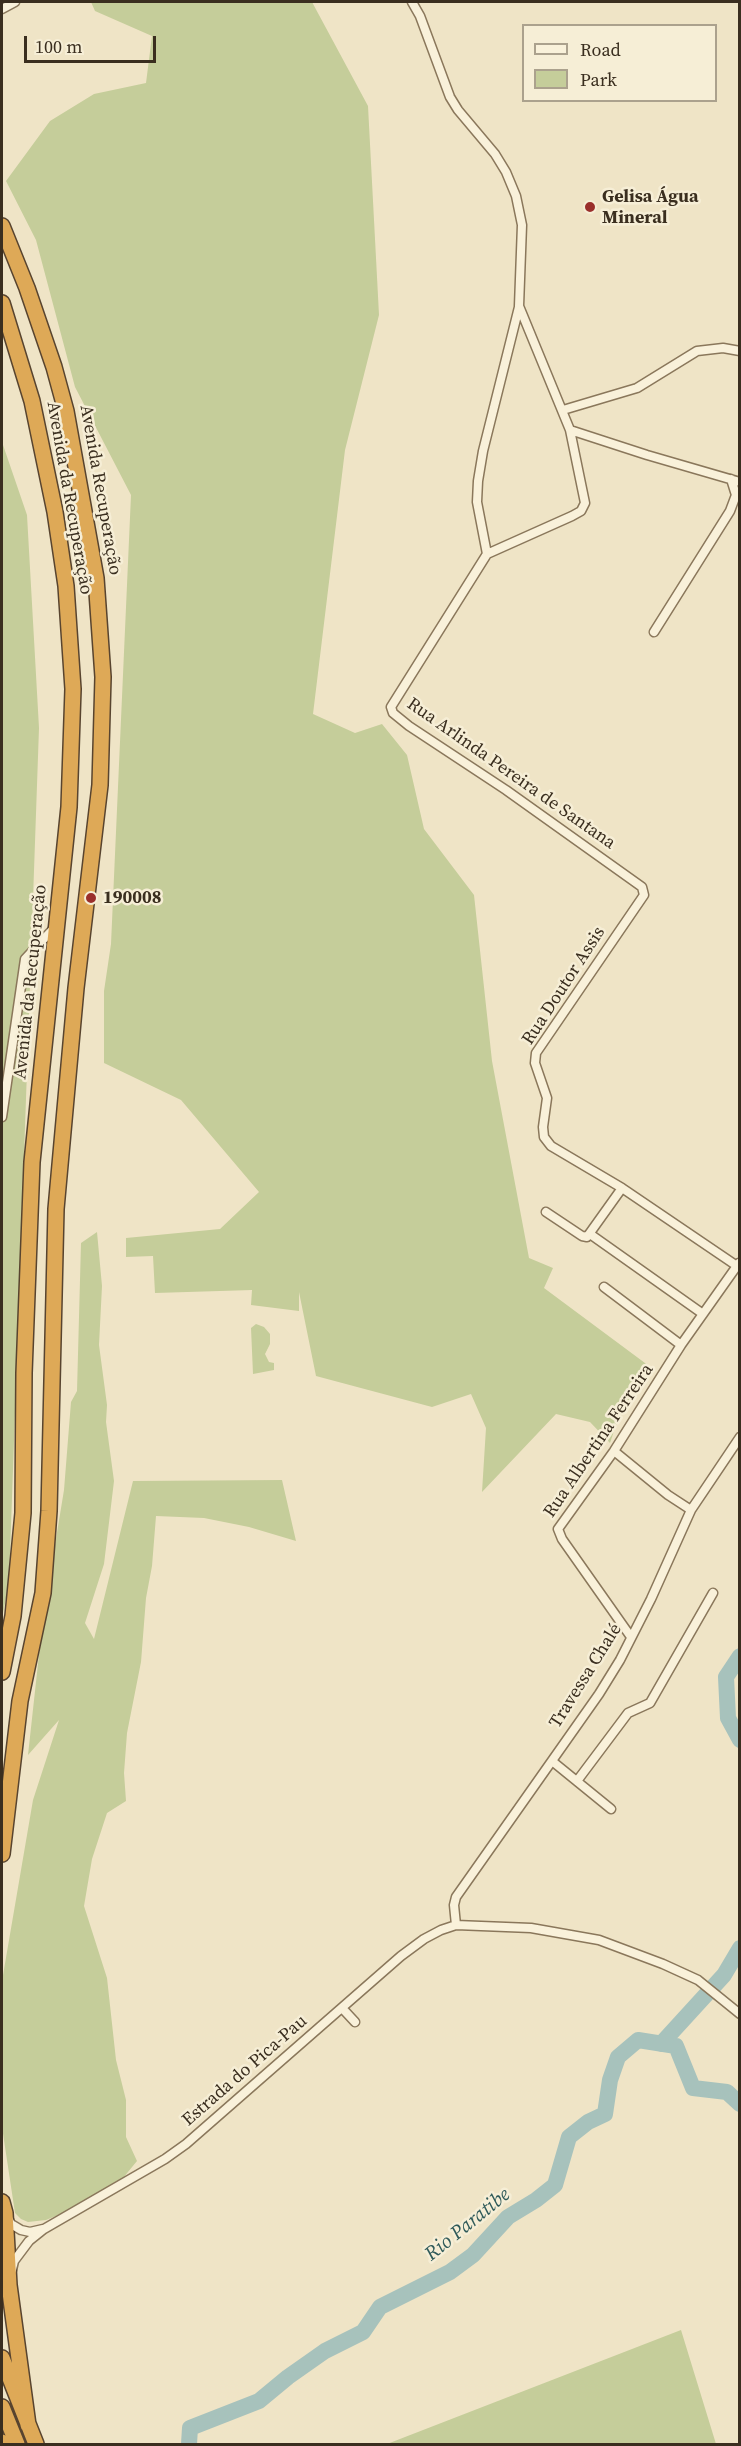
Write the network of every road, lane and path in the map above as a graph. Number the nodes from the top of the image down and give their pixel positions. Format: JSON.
{"nodes":[{"id":1,"x":15,"y":2,"type":"edge"},
{"id":2,"x":412,"y":2,"type":"edge"},
{"id":3,"x":2,"y":9,"type":"edge"},
{"id":4,"x":2,"y":226,"type":"edge"},
{"id":5,"x":2,"y":303,"type":"edge"},
{"id":6,"x":519,"y":306,"type":"junction"},
{"id":7,"x":740,"y":351,"type":"edge"},
{"id":8,"x":563,"y":410,"type":"junction"},
{"id":9,"x":570,"y":430,"type":"junction"},
{"id":10,"x":735,"y":480,"type":"edge"},
{"id":11,"x":487,"y":554,"type":"junction"},
{"id":12,"x":654,"y":632,"type":"dead end"},
{"id":13,"x":638,"y":904,"type":"joint"},
{"id":14,"x":56,"y":926,"type":"junction"},
{"id":15,"x":2,"y":1117,"type":"edge"},
{"id":16,"x":622,"y":1188,"type":"junction"},
{"id":17,"x":546,"y":1212,"type":"dead end"},
{"id":18,"x":589,"y":1236,"type":"junction"},
{"id":19,"x":738,"y":1264,"type":"edge"},
{"id":20,"x":604,"y":1287,"type":"dead end"},
{"id":21,"x":703,"y":1314,"type":"junction"},
{"id":22,"x":681,"y":1345,"type":"junction"},
{"id":23,"x":740,"y":1437,"type":"edge"},
{"id":24,"x":614,"y":1451,"type":"junction"},
{"id":25,"x":691,"y":1510,"type":"junction"},
{"id":26,"x":713,"y":1593,"type":"dead end"},
{"id":27,"x":631,"y":1637,"type":"junction"},
{"id":28,"x":2,"y":1672,"type":"edge"},
{"id":29,"x":14,"y":1746,"type":"junction"},
{"id":30,"x":552,"y":1761,"type":"junction"},
{"id":31,"x":2,"y":1775,"type":"edge"},
{"id":32,"x":577,"y":1781,"type":"junction"},
{"id":33,"x":611,"y":1809,"type":"dead end"},
{"id":34,"x":2,"y":1854,"type":"edge"},
{"id":35,"x":456,"y":1925,"type":"junction"},
{"id":36,"x":342,"y":2008,"type":"junction"},
{"id":37,"x":740,"y":2014,"type":"edge"},
{"id":38,"x":355,"y":2022,"type":"dead end"},
{"id":39,"x":3,"y":2208,"type":"edge"},
{"id":40,"x":44,"y":2229,"type":"junction"},
{"id":41,"x":9,"y":2285,"type":"junction"},
{"id":42,"x":2,"y":2358,"type":"edge"},
{"id":43,"x":2,"y":2407,"type":"edge"},
{"id":44,"x":28,"y":2425,"type":"junction"},
{"id":45,"x":17,"y":2445,"type":"edge"},
{"id":46,"x":36,"y":2445,"type":"edge"}],
"edges":[{"from":1,"to":3,"type":"street"},
{"from":2,"to":6,"type":"street"},
{"from":4,"to":29,"type":"highway","name":"Avenida Recuperação"},
{"from":5,"to":14,"type":"highway","name":"Avenida da Recuperação"},
{"from":6,"to":8,"type":"street"},
{"from":6,"to":11,"type":"street"},
{"from":7,"to":8,"type":"street"},
{"from":8,"to":9,"type":"street"},
{"from":9,"to":10,"type":"street"},
{"from":9,"to":11,"type":"street"},
{"from":10,"to":12,"type":"street"},
{"from":11,"to":13,"type":"street","name":"Rua Arlinda Pereira de Santana"},
{"from":13,"to":16,"type":"street","name":"Rua Doutor Assis"},
{"from":14,"to":15,"type":"street"},
{"from":14,"to":28,"type":"highway","name":"Avenida da Recuperação"},
{"from":16,"to":18,"type":"street"},
{"from":16,"to":19,"type":"street"},
{"from":17,"to":18,"type":"street"},
{"from":18,"to":21,"type":"street"},
{"from":19,"to":21,"type":"street","name":"Rua Albertina Ferreira"},
{"from":20,"to":22,"type":"street"},
{"from":21,"to":22,"type":"street","name":"Rua Albertina Ferreira"},
{"from":22,"to":24,"type":"street","name":"Rua Albertina Ferreira"},
{"from":23,"to":25,"type":"street","name":"Travessa Chalé"},
{"from":24,"to":25,"type":"street"},
{"from":24,"to":27,"type":"street","name":"Rua Albertina Ferreira"},
{"from":25,"to":27,"type":"street","name":"Travessa Chalé"},
{"from":26,"to":32,"type":"street"},
{"from":27,"to":30,"type":"street","name":"Travessa Chalé"},
{"from":29,"to":31,"type":"highway"},
{"from":29,"to":34,"type":"highway"},
{"from":30,"to":32,"type":"street"},
{"from":30,"to":35,"type":"street","name":"Travessa Chalé"},
{"from":32,"to":33,"type":"street"},
{"from":35,"to":36,"type":"street","name":"Estrada do Pica-Pau"},
{"from":35,"to":37,"type":"street"},
{"from":36,"to":38,"type":"street"},
{"from":36,"to":40,"type":"street","name":"Estrada do Pica-Pau"},
{"from":39,"to":40,"type":"street"},
{"from":39,"to":41,"type":"highway"},
{"from":40,"to":41,"type":"street","name":"Estrada do Pica-Pau"},
{"from":41,"to":44,"type":"highway"},
{"from":42,"to":44,"type":"highway"},
{"from":43,"to":45,"type":"highway"},
{"from":44,"to":46,"type":"highway"}]}
